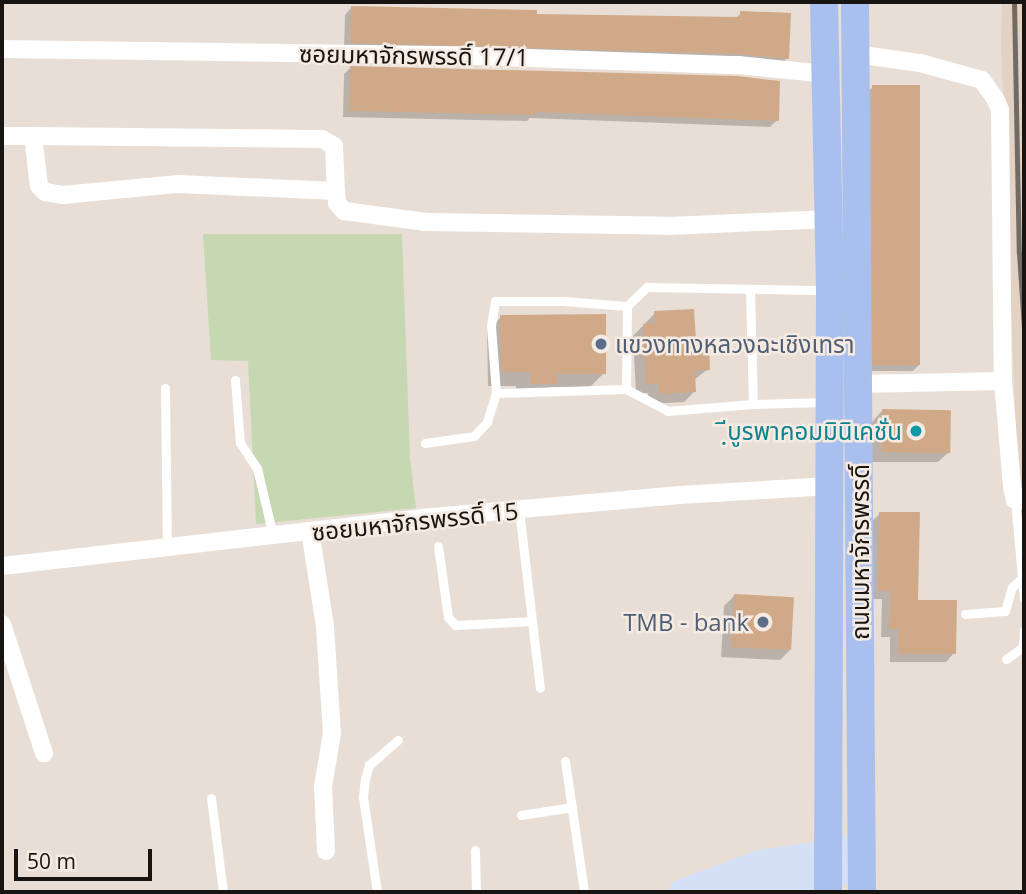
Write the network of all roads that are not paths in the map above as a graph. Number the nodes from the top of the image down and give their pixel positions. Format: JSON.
{"nodes":[{"id":1,"x":824,"y":2,"type":"edge"},
{"id":2,"x":855,"y":2,"type":"edge"},
{"id":3,"x":2,"y":49,"type":"edge"},
{"id":4,"x":856,"y":54,"type":"junction"},
{"id":5,"x":826,"y":74,"type":"junction"},
{"id":6,"x":2,"y":136,"type":"edge"},
{"id":7,"x":33,"y":136,"type":"junction"},
{"id":8,"x":336,"y":191,"type":"junction"},
{"id":9,"x":830,"y":219,"type":"junction"},
{"id":10,"x":830,"y":290,"type":"junction"},
{"id":11,"x":750,"y":291,"type":"junction"},
{"id":12,"x":627,"y":306,"type":"junction"},
{"id":13,"x":235,"y":380,"type":"dead end"},
{"id":14,"x":1003,"y":381,"type":"junction"},
{"id":15,"x":858,"y":384,"type":"junction"},
{"id":16,"x":165,"y":388,"type":"dead end"},
{"id":17,"x":626,"y":389,"type":"junction"},
{"id":18,"x":496,"y":393,"type":"junction"},
{"id":19,"x":830,"y":402,"type":"junction"},
{"id":20,"x":753,"y":404,"type":"junction"},
{"id":21,"x":425,"y":443,"type":"dead end"},
{"id":22,"x":830,"y":486,"type":"junction"},
{"id":23,"x":1020,"y":500,"type":"edge"},
{"id":24,"x":519,"y":510,"type":"junction"},
{"id":25,"x":310,"y":531,"type":"junction"},
{"id":26,"x":273,"y":536,"type":"junction"},
{"id":27,"x":438,"y":545,"type":"dead end"},
{"id":28,"x":167,"y":548,"type":"junction"},
{"id":29,"x":2,"y":566,"type":"edge"},
{"id":30,"x":1021,"y":578,"type":"junction"},
{"id":31,"x":1024,"y":599,"type":"edge"},
{"id":32,"x":965,"y":614,"type":"dead end"},
{"id":33,"x":532,"y":621,"type":"junction"},
{"id":34,"x":2,"y":624,"type":"edge"},
{"id":35,"x":1024,"y":630,"type":"edge"},
{"id":36,"x":1006,"y":659,"type":"dead end"},
{"id":37,"x":540,"y":688,"type":"dead end"},
{"id":38,"x":398,"y":740,"type":"dead end"},
{"id":39,"x":44,"y":752,"type":"dead end"},
{"id":40,"x":565,"y":761,"type":"dead end"},
{"id":41,"x":211,"y":798,"type":"dead end"},
{"id":42,"x":572,"y":807,"type":"junction"},
{"id":43,"x":521,"y":815,"type":"dead end"},
{"id":44,"x":475,"y":850,"type":"dead end"},
{"id":45,"x":326,"y":851,"type":"dead end"},
{"id":46,"x":862,"y":869,"type":"edge"},
{"id":47,"x":828,"y":873,"type":"edge"},
{"id":48,"x":223,"y":892,"type":"edge"},
{"id":49,"x":377,"y":892,"type":"edge"},
{"id":50,"x":476,"y":892,"type":"edge"},
{"id":51,"x":584,"y":892,"type":"edge"},
{"id":52,"x":681,"y":892,"type":"edge"},
{"id":53,"x":729,"y":892,"type":"edge"}],
"edges":[{"from":1,"to":5,"type":"main road","name":"ถนนมหาจักรพรรดิ์"},
{"from":2,"to":4,"type":"main road","name":"ถนนมหาจักรพรรดิ์"},
{"from":3,"to":5,"type":"street","name":"ซอยมหาจักรพรรดิ์ 17/1"},
{"from":4,"to":14,"type":"street"},
{"from":4,"to":15,"type":"main road","name":"ถนนมหาจักรพรรดิ์"},
{"from":5,"to":9,"type":"main road","name":"ถนนมหาจักรพรรดิ์"},
{"from":6,"to":7,"type":"street"},
{"from":7,"to":8,"type":"street"},
{"from":7,"to":8,"type":"street"},
{"from":8,"to":9,"type":"street"},
{"from":9,"to":10,"type":"main road","name":"ถนนมหาจักรพรรดิ์"},
{"from":10,"to":11,"type":"lane"},
{"from":10,"to":19,"type":"main road","name":"ถนนมหาจักรพรรดิ์"},
{"from":11,"to":12,"type":"lane"},
{"from":11,"to":20,"type":"lane"},
{"from":12,"to":17,"type":"lane"},
{"from":12,"to":18,"type":"lane"},
{"from":13,"to":26,"type":"lane"},
{"from":14,"to":15,"type":"street"},
{"from":14,"to":23,"type":"street"},
{"from":15,"to":46,"type":"main road","name":"ถนนมหาจักรพรรดิ์"},
{"from":16,"to":28,"type":"lane"},
{"from":17,"to":18,"type":"lane"},
{"from":17,"to":20,"type":"lane"},
{"from":18,"to":21,"type":"lane"},
{"from":19,"to":20,"type":"lane"},
{"from":19,"to":22,"type":"main road","name":"ถนนมหาจักรพรรดิ์"},
{"from":22,"to":24,"type":"street","name":"ซอยมหาจักรพรรดิ์ 15"},
{"from":22,"to":47,"type":"main road","name":"ถนนมหาจักรพรรดิ์"},
{"from":23,"to":30,"type":"lane"},
{"from":24,"to":25,"type":"street","name":"ซอยมหาจักรพรรดิ์ 15"},
{"from":24,"to":33,"type":"lane"},
{"from":25,"to":26,"type":"street","name":"ซอยมหาจักรพรรดิ์ 15"},
{"from":25,"to":45,"type":"street"},
{"from":26,"to":28,"type":"street","name":"ซอยมหาจักรพรรดิ์ 15"},
{"from":27,"to":33,"type":"lane"},
{"from":28,"to":29,"type":"street","name":"ซอยมหาจักรพรรดิ์ 15"},
{"from":30,"to":31,"type":"lane"},
{"from":30,"to":32,"type":"lane"},
{"from":33,"to":37,"type":"lane"},
{"from":34,"to":39,"type":"street"},
{"from":35,"to":36,"type":"lane"},
{"from":38,"to":49,"type":"lane"},
{"from":40,"to":42,"type":"lane"},
{"from":41,"to":48,"type":"lane"},
{"from":42,"to":43,"type":"lane"},
{"from":42,"to":51,"type":"lane"},
{"from":44,"to":50,"type":"lane"},
{"from":46,"to":47,"type":"street"},
{"from":47,"to":52,"type":"street"},
{"from":47,"to":53,"type":"street"}]}
